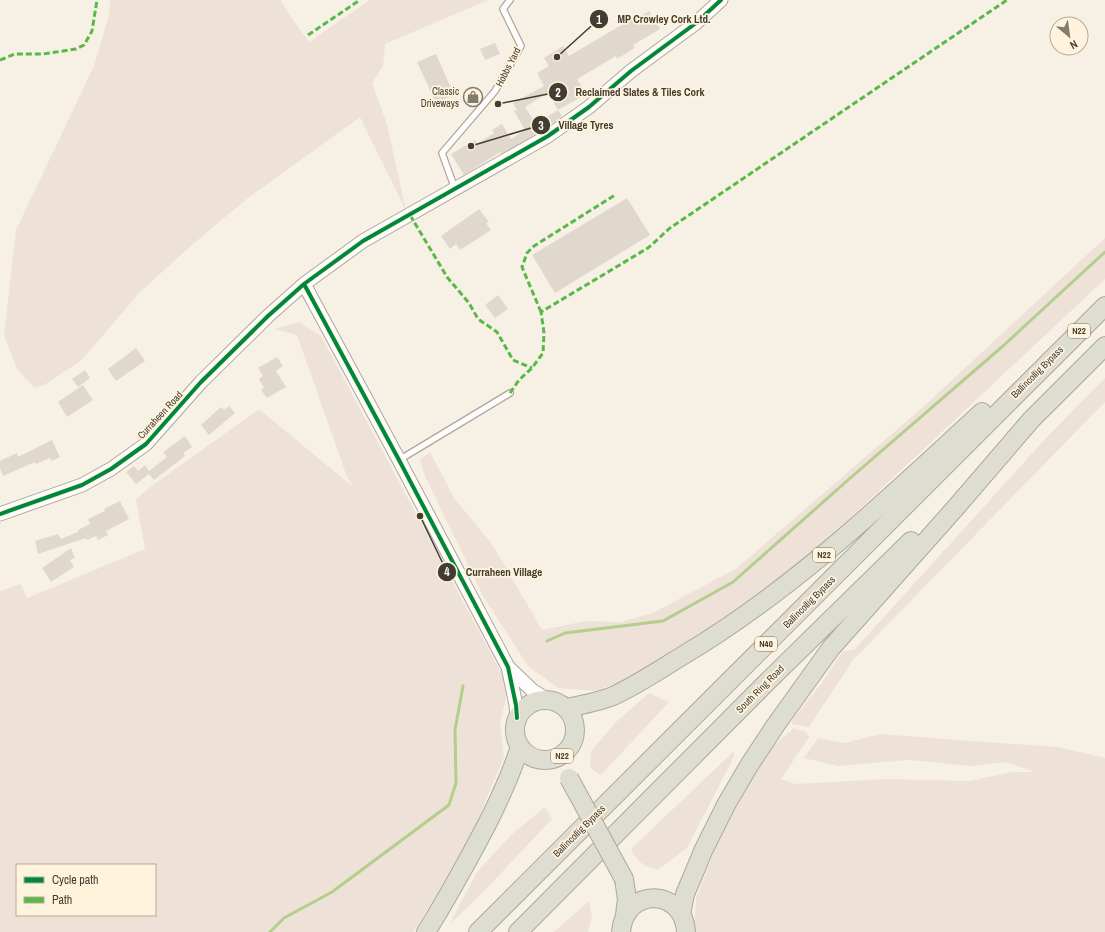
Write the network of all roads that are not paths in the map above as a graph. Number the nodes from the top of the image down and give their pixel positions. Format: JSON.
{"nodes":[{"id":1,"x":510,"y":0,"type":"edge"},
{"id":2,"x":721,"y":0,"type":"edge"},
{"id":3,"x":455,"y":189,"type":"junction"},
{"id":4,"x":304,"y":284,"type":"junction"},
{"id":5,"x":1105,"y":306,"type":"edge"},
{"id":6,"x":1105,"y":346,"type":"edge"},
{"id":7,"x":1053,"y":356,"type":"junction"},
{"id":8,"x":510,"y":393,"type":"dead end"},
{"id":9,"x":1004,"y":450,"type":"junction"},
{"id":10,"x":399,"y":460,"type":"junction"},
{"id":11,"x":0,"y":514,"type":"edge"},
{"id":12,"x":508,"y":667,"type":"junction"},
{"id":13,"x":546,"y":700,"type":"junction"},
{"id":14,"x":566,"y":708,"type":"junction"},
{"id":15,"x":517,"y":718,"type":"junction"},
{"id":16,"x":520,"y":747,"type":"junction"},
{"id":17,"x":568,"y":750,"type":"junction"},
{"id":18,"x":540,"y":760,"type":"junction"},
{"id":19,"x":569,"y":778,"type":"junction"},
{"id":20,"x":624,"y":879,"type":"junction"},
{"id":21,"x":646,"y":899,"type":"junction"},
{"id":22,"x":681,"y":914,"type":"junction"},
{"id":23,"x":625,"y":915,"type":"junction"},
{"id":24,"x":426,"y":932,"type":"edge"},
{"id":25,"x":478,"y":932,"type":"edge"},
{"id":26,"x":518,"y":932,"type":"edge"},
{"id":27,"x":621,"y":932,"type":"edge"},
{"id":28,"x":686,"y":932,"type":"edge"}],
"edges":[{"from":1,"to":3,"type":"lane","name":"Hobbs Yard"},
{"from":2,"to":3,"type":"street","name":"Curraheen Road"},
{"from":3,"to":4,"type":"street","name":"Curraheen Road"},
{"from":4,"to":10,"type":"street"},
{"from":4,"to":11,"type":"street","name":"Curraheen Road"},
{"from":5,"to":7,"type":"highway","name":"Ballincollig Bypass","number":"N22"},
{"from":6,"to":9,"type":"highway"},
{"from":7,"to":14,"type":"highway","number":"N22"},
{"from":7,"to":25,"type":"highway","name":"Ballincollig Bypass","number":"N40"},
{"from":8,"to":10,"type":"lane"},
{"from":9,"to":22,"type":"highway"},
{"from":9,"to":26,"type":"highway","name":"South Ring Road","number":"N40"},
{"from":10,"to":12,"type":"street"},
{"from":12,"to":13,"type":"street"},
{"from":12,"to":15,"type":"street"},
{"from":13,"to":14,"type":"highway"},
{"from":13,"to":15,"type":"highway"},
{"from":14,"to":17,"type":"highway","number":"N22"},
{"from":15,"to":16,"type":"highway"},
{"from":16,"to":18,"type":"highway","number":"N22"},
{"from":16,"to":24,"type":"highway"},
{"from":17,"to":18,"type":"highway","number":"N22"},
{"from":17,"to":19,"type":"highway","number":"N22"},
{"from":18,"to":19,"type":"highway","number":"N22"},
{"from":19,"to":20,"type":"highway","number":"N22","bridge":true},
{"from":20,"to":21,"type":"highway","number":"N22"},
{"from":20,"to":23,"type":"highway","number":"N22"},
{"from":21,"to":22,"type":"highway"},
{"from":21,"to":23,"type":"highway"},
{"from":22,"to":28,"type":"highway"},
{"from":23,"to":27,"type":"highway","number":"N22"}]}
